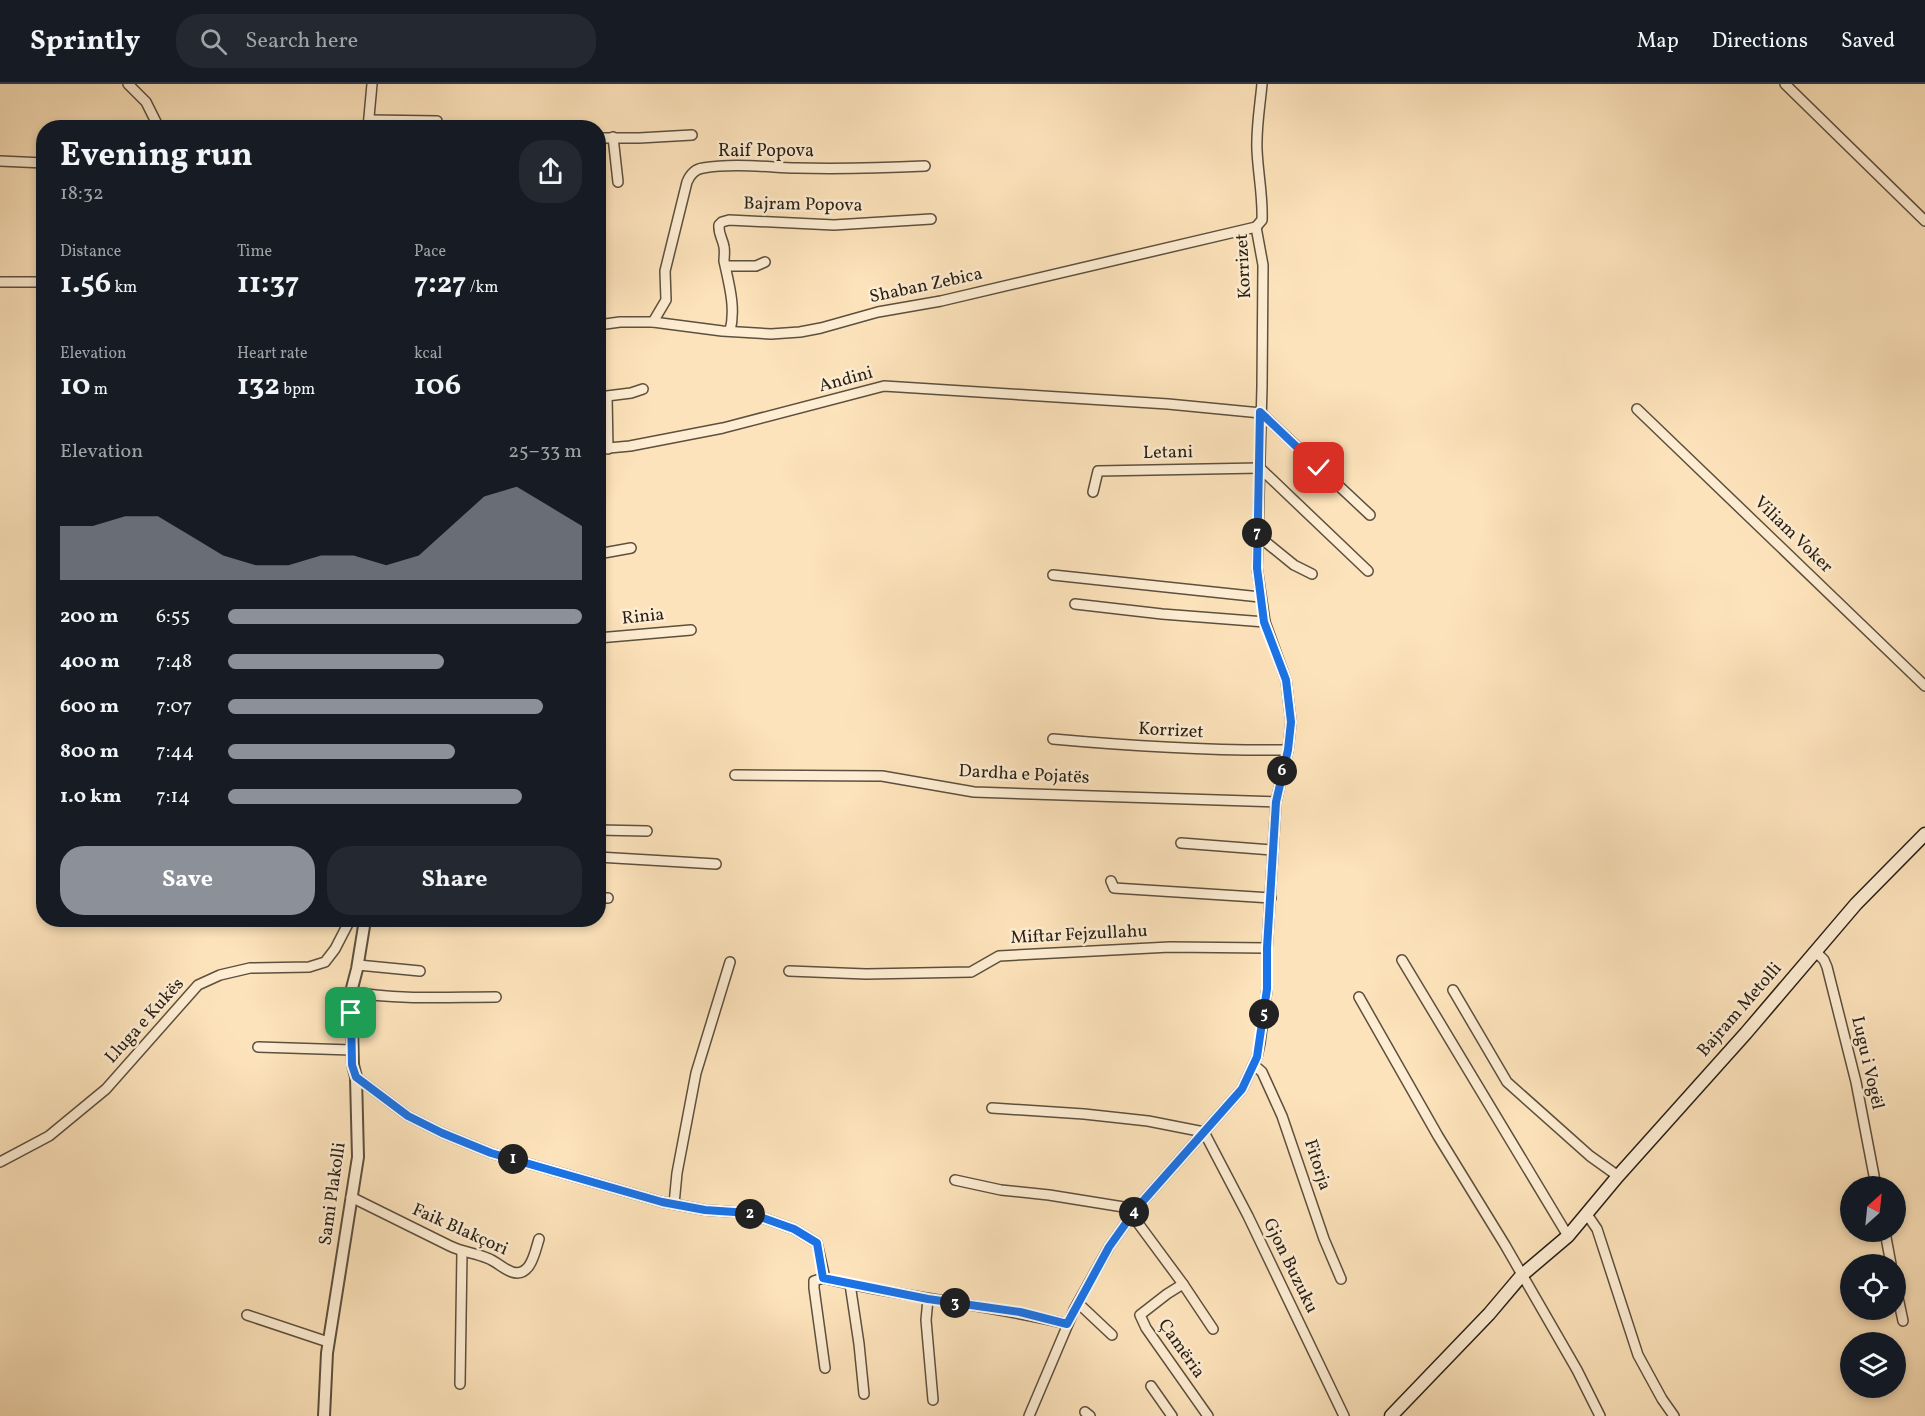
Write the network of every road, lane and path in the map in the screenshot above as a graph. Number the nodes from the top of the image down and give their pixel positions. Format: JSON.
{"nodes":[{"id":1,"x":129,"y":84,"type":"edge"},
{"id":2,"x":372,"y":84,"type":"edge"},
{"id":3,"x":1262,"y":84,"type":"edge"},
{"id":4,"x":1785,"y":84,"type":"edge"},
{"id":5,"x":155,"y":120,"type":"edge"},
{"id":6,"x":369,"y":120,"type":"edge"},
{"id":7,"x":692,"y":135,"type":"dead end"},
{"id":8,"x":606,"y":137,"type":"edge"},
{"id":9,"x":613,"y":137,"type":"junction"},
{"id":10,"x":0,"y":161,"type":"edge"},
{"id":11,"x":36,"y":163,"type":"edge"},
{"id":12,"x":925,"y":166,"type":"dead end"},
{"id":13,"x":618,"y":182,"type":"dead end"},
{"id":14,"x":931,"y":219,"type":"dead end"},
{"id":15,"x":1925,"y":221,"type":"edge"},
{"id":16,"x":1256,"y":227,"type":"junction"},
{"id":17,"x":765,"y":262,"type":"dead end"},
{"id":18,"x":726,"y":266,"type":"junction"},
{"id":19,"x":0,"y":282,"type":"edge"},
{"id":20,"x":36,"y":282,"type":"edge"},
{"id":21,"x":653,"y":322,"type":"junction"},
{"id":22,"x":606,"y":324,"type":"edge"},
{"id":23,"x":730,"y":331,"type":"junction"},
{"id":24,"x":643,"y":389,"type":"dead end"},
{"id":25,"x":606,"y":409,"type":"edge"},
{"id":26,"x":1637,"y":409,"type":"dead end"},
{"id":27,"x":1260,"y":412,"type":"junction"},
{"id":28,"x":606,"y":448,"type":"edge"},
{"id":29,"x":1260,"y":468,"type":"junction"},
{"id":30,"x":1093,"y":492,"type":"dead end"},
{"id":31,"x":1370,"y":515,"type":"dead end"},
{"id":32,"x":1257,"y":535,"type":"junction"},
{"id":33,"x":631,"y":548,"type":"dead end"},
{"id":34,"x":606,"y":553,"type":"edge"},
{"id":35,"x":1368,"y":571,"type":"dead end"},
{"id":36,"x":1312,"y":574,"type":"dead end"},
{"id":37,"x":1053,"y":575,"type":"dead end"},
{"id":38,"x":1260,"y":597,"type":"junction"},
{"id":39,"x":1075,"y":604,"type":"dead end"},
{"id":40,"x":1264,"y":622,"type":"junction"},
{"id":41,"x":691,"y":630,"type":"dead end"},
{"id":42,"x":606,"y":637,"type":"edge"},
{"id":43,"x":1925,"y":686,"type":"edge"},
{"id":44,"x":1053,"y":738,"type":"dead end"},
{"id":45,"x":1288,"y":750,"type":"junction"},
{"id":46,"x":735,"y":775,"type":"dead end"},
{"id":47,"x":1276,"y":802,"type":"junction"},
{"id":48,"x":606,"y":830,"type":"edge"},
{"id":49,"x":647,"y":831,"type":"dead end"},
{"id":50,"x":1925,"y":834,"type":"edge"},
{"id":51,"x":1181,"y":843,"type":"dead end"},
{"id":52,"x":1273,"y":850,"type":"junction"},
{"id":53,"x":606,"y":857,"type":"edge"},
{"id":54,"x":716,"y":864,"type":"dead end"},
{"id":55,"x":1111,"y":881,"type":"dead end"},
{"id":56,"x":1271,"y":898,"type":"junction"},
{"id":57,"x":346,"y":927,"type":"edge"},
{"id":58,"x":364,"y":927,"type":"edge"},
{"id":59,"x":1267,"y":948,"type":"junction"},
{"id":60,"x":1815,"y":951,"type":"junction"},
{"id":61,"x":1402,"y":960,"type":"dead end"},
{"id":62,"x":730,"y":962,"type":"dead end"},
{"id":63,"x":358,"y":965,"type":"junction"},
{"id":64,"x":420,"y":971,"type":"dead end"},
{"id":65,"x":789,"y":971,"type":"dead end"},
{"id":66,"x":1453,"y":990,"type":"dead end"},
{"id":67,"x":351,"y":992,"type":"junction"},
{"id":68,"x":496,"y":997,"type":"dead end"},
{"id":69,"x":1359,"y":997,"type":"dead end"},
{"id":70,"x":258,"y":1047,"type":"dead end"},
{"id":71,"x":352,"y":1050,"type":"junction"},
{"id":72,"x":1254,"y":1065,"type":"junction"},
{"id":73,"x":356,"y":1077,"type":"junction"},
{"id":74,"x":992,"y":1108,"type":"dead end"},
{"id":75,"x":1204,"y":1132,"type":"junction"},
{"id":76,"x":0,"y":1162,"type":"edge"},
{"id":77,"x":1618,"y":1176,"type":"junction"},
{"id":78,"x":1874,"y":1176,"type":"edge"},
{"id":79,"x":955,"y":1180,"type":"dead end"},
{"id":80,"x":351,"y":1197,"type":"junction"},
{"id":81,"x":674,"y":1204,"type":"junction"},
{"id":82,"x":1134,"y":1212,"type":"junction"},
{"id":83,"x":1586,"y":1213,"type":"junction"},
{"id":84,"x":1568,"y":1236,"type":"junction"},
{"id":85,"x":539,"y":1239,"type":"dead end"},
{"id":86,"x":462,"y":1252,"type":"junction"},
{"id":87,"x":1521,"y":1275,"type":"junction"},
{"id":88,"x":823,"y":1278,"type":"junction"},
{"id":89,"x":1341,"y":1279,"type":"dead end"},
{"id":90,"x":850,"y":1284,"type":"junction"},
{"id":91,"x":1183,"y":1284,"type":"junction"},
{"id":92,"x":928,"y":1299,"type":"junction"},
{"id":93,"x":1078,"y":1303,"type":"junction"},
{"id":94,"x":247,"y":1315,"type":"dead end"},
{"id":95,"x":1067,"y":1324,"type":"junction"},
{"id":96,"x":1213,"y":1329,"type":"dead end"},
{"id":97,"x":1112,"y":1335,"type":"dead end"},
{"id":98,"x":328,"y":1342,"type":"junction"},
{"id":99,"x":825,"y":1368,"type":"dead end"},
{"id":100,"x":460,"y":1384,"type":"dead end"},
{"id":101,"x":1151,"y":1386,"type":"dead end"},
{"id":102,"x":864,"y":1394,"type":"dead end"},
{"id":103,"x":933,"y":1400,"type":"dead end"},
{"id":104,"x":324,"y":1416,"type":"edge"},
{"id":105,"x":1029,"y":1416,"type":"edge"},
{"id":106,"x":1172,"y":1416,"type":"edge"},
{"id":107,"x":1208,"y":1416,"type":"edge"},
{"id":108,"x":1344,"y":1416,"type":"edge"},
{"id":109,"x":1391,"y":1416,"type":"edge"},
{"id":110,"x":1600,"y":1416,"type":"edge"},
{"id":111,"x":1674,"y":1416,"type":"edge"}],
"edges":[{"from":1,"to":5,"type":"street"},
{"from":2,"to":6,"type":"street"},
{"from":3,"to":16,"type":"street","name":"Korrizet"},
{"from":4,"to":15,"type":"street"},
{"from":7,"to":9,"type":"street"},
{"from":8,"to":9,"type":"street"},
{"from":9,"to":13,"type":"street"},
{"from":10,"to":11,"type":"street"},
{"from":12,"to":21,"type":"street","name":"Raif Popova"},
{"from":14,"to":18,"type":"street","name":"Bajram Popova"},
{"from":16,"to":23,"type":"street","name":"Shaban Zebica"},
{"from":16,"to":27,"type":"street","name":"Korrizet"},
{"from":17,"to":18,"type":"street"},
{"from":18,"to":23,"type":"street","name":"Bajram Popova"},
{"from":19,"to":20,"type":"street"},
{"from":21,"to":22,"type":"street","name":"Shaban Zebica"},
{"from":21,"to":23,"type":"street","name":"Shaban Zebica"},
{"from":24,"to":25,"type":"street","name":"Andini"},
{"from":26,"to":43,"type":"street","name":"Viliam Voker"},
{"from":27,"to":28,"type":"street","name":"Andini"},
{"from":27,"to":29,"type":"street","name":"Korrizet"},
{"from":27,"to":31,"type":"street"},
{"from":29,"to":30,"type":"street","name":"Letani"},
{"from":29,"to":32,"type":"street","name":"Korrizet"},
{"from":29,"to":35,"type":"street"},
{"from":32,"to":36,"type":"street"},
{"from":32,"to":38,"type":"street","name":"Korrizet"},
{"from":33,"to":34,"type":"street"},
{"from":37,"to":38,"type":"street"},
{"from":38,"to":40,"type":"street","name":"Korrizet"},
{"from":39,"to":40,"type":"street"},
{"from":40,"to":45,"type":"street","name":"Korrizet"},
{"from":41,"to":42,"type":"street","name":"Rinia"},
{"from":44,"to":45,"type":"street","name":"Korrizet"},
{"from":45,"to":47,"type":"street","name":"Korrizet"},
{"from":46,"to":47,"type":"street","name":"Dardha e Pojatës"},
{"from":47,"to":52,"type":"street"},
{"from":48,"to":49,"type":"street"},
{"from":50,"to":60,"type":"main road","name":"Bajram Metolli"},
{"from":51,"to":52,"type":"street"},
{"from":52,"to":56,"type":"street"},
{"from":53,"to":54,"type":"street"},
{"from":55,"to":56,"type":"street"},
{"from":56,"to":59,"type":"street"},
{"from":57,"to":76,"type":"street","name":"Lluga e Kukës"},
{"from":58,"to":63,"type":"street","name":"Sami Plakolli"},
{"from":59,"to":65,"type":"street","name":"Miftar Fejzullahu"},
{"from":59,"to":72,"type":"street"},
{"from":60,"to":77,"type":"main road","name":"Bajram Metolli"},
{"from":60,"to":78,"type":"street","name":"Lugu i Vogël"},
{"from":61,"to":84,"type":"street"},
{"from":62,"to":81,"type":"street"},
{"from":63,"to":64,"type":"street"},
{"from":63,"to":67,"type":"street","name":"Sami Plakolli"},
{"from":66,"to":77,"type":"street"},
{"from":67,"to":68,"type":"street"},
{"from":67,"to":71,"type":"street","name":"Sami Plakolli"},
{"from":69,"to":87,"type":"street"},
{"from":70,"to":71,"type":"street"},
{"from":71,"to":73,"type":"street","name":"Sami Plakolli"},
{"from":72,"to":75,"type":"street"},
{"from":72,"to":89,"type":"street","name":"Fitorja"},
{"from":73,"to":80,"type":"street","name":"Sami Plakolli"},
{"from":73,"to":81,"type":"street"},
{"from":74,"to":75,"type":"street"},
{"from":75,"to":82,"type":"street"},
{"from":75,"to":108,"type":"street","name":"Gjon Buzuku"},
{"from":77,"to":83,"type":"main road","name":"Bajram Metolli"},
{"from":79,"to":82,"type":"street"},
{"from":80,"to":86,"type":"street","name":"Faik Blakçori"},
{"from":80,"to":98,"type":"street","name":"Sami Plakolli"},
{"from":81,"to":88,"type":"street"},
{"from":82,"to":91,"type":"street","name":"Çamëria"},
{"from":82,"to":93,"type":"street"},
{"from":83,"to":84,"type":"main road","name":"Bajram Metolli"},
{"from":83,"to":111,"type":"street"},
{"from":84,"to":87,"type":"main road","name":"Bajram Metolli"},
{"from":85,"to":86,"type":"street","name":"Faik Blakçori"},
{"from":86,"to":100,"type":"street"},
{"from":87,"to":109,"type":"main road","name":"Bajram Metolli"},
{"from":87,"to":110,"type":"street"},
{"from":88,"to":90,"type":"street"},
{"from":88,"to":99,"type":"street"},
{"from":90,"to":92,"type":"street"},
{"from":90,"to":102,"type":"street"},
{"from":91,"to":96,"type":"street","name":"Çamëria"},
{"from":91,"to":107,"type":"street","name":"Çamëria"},
{"from":92,"to":95,"type":"street"},
{"from":92,"to":103,"type":"street"},
{"from":93,"to":95,"type":"street"},
{"from":93,"to":97,"type":"street"},
{"from":94,"to":98,"type":"street"},
{"from":95,"to":105,"type":"street"},
{"from":98,"to":104,"type":"street","name":"Sami Plakolli"},
{"from":101,"to":106,"type":"street"}]}
